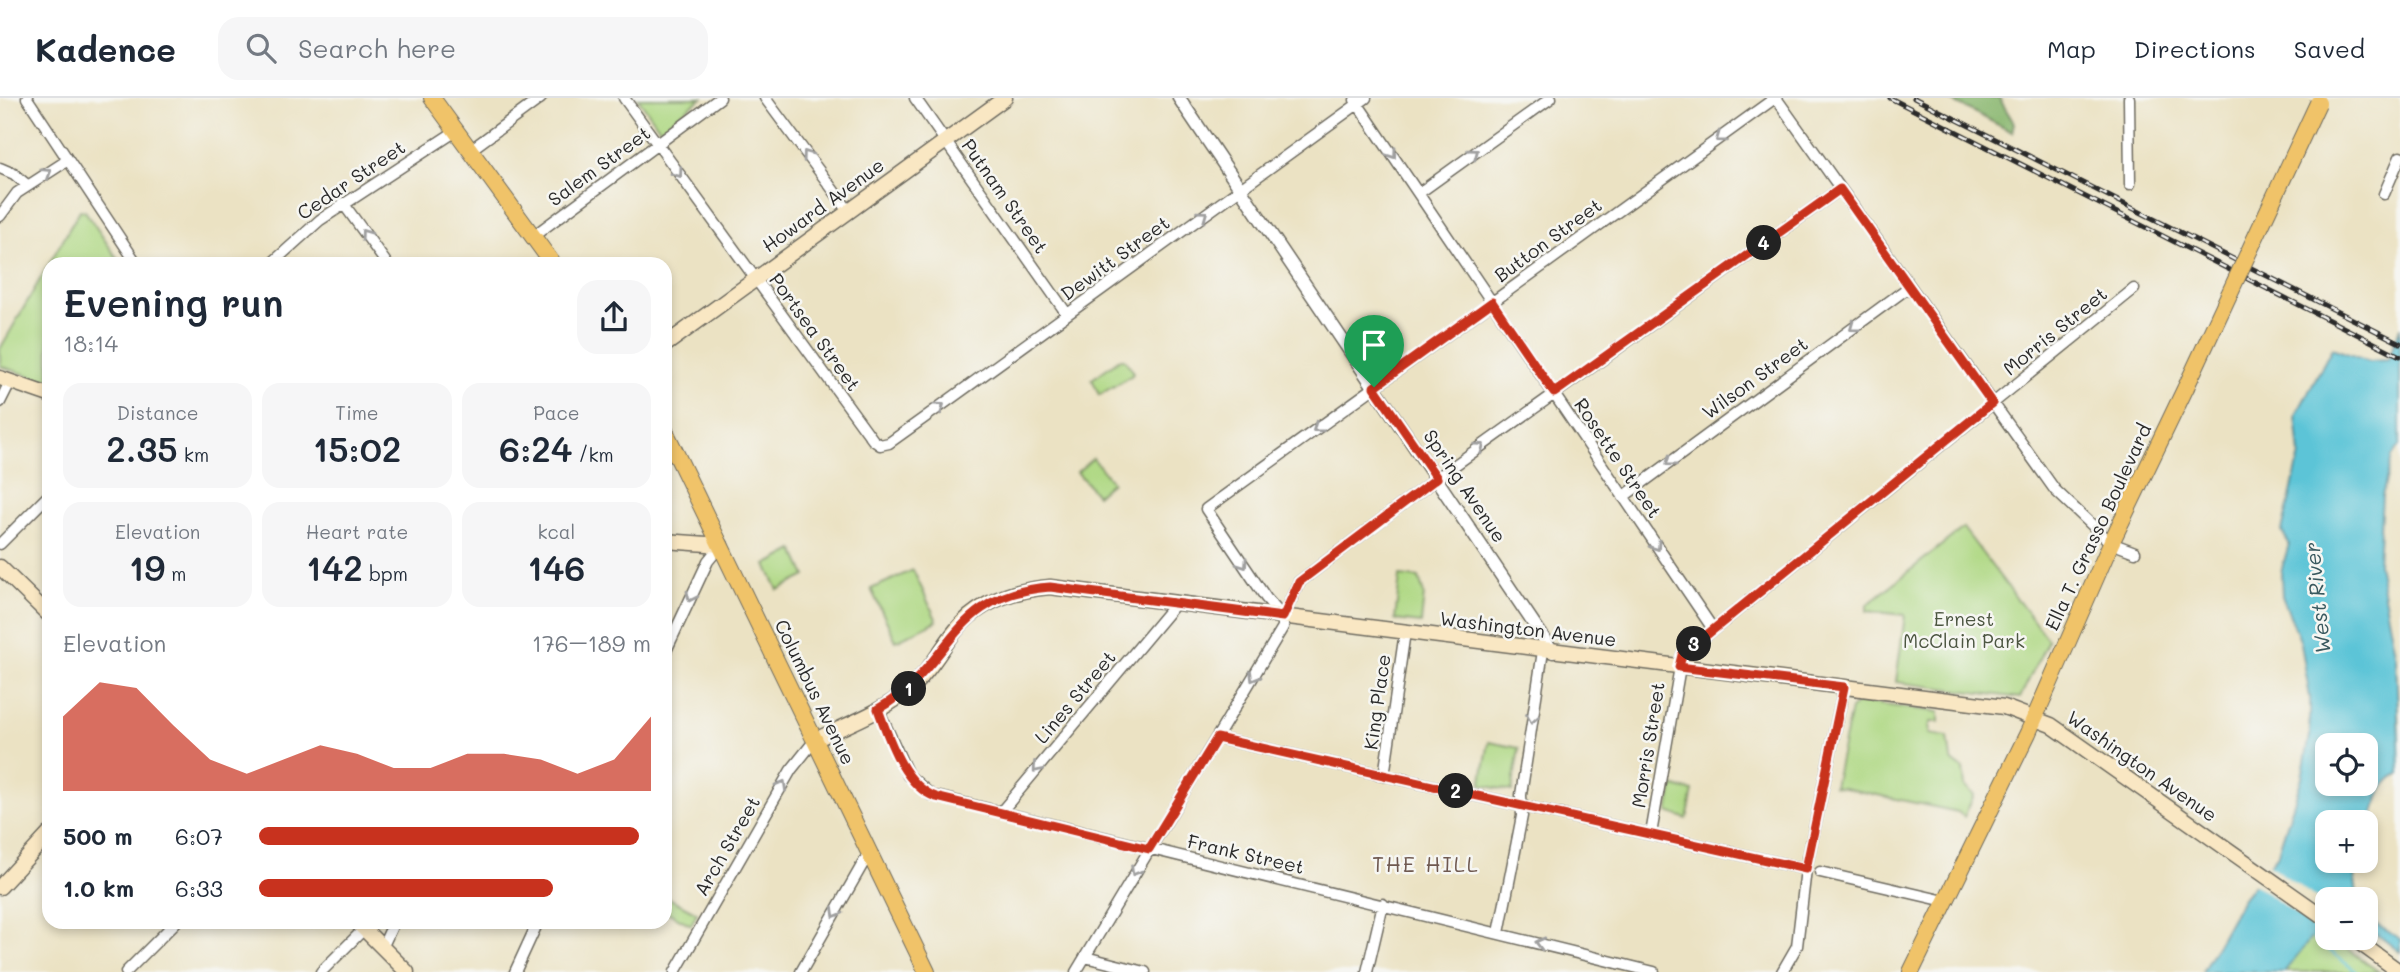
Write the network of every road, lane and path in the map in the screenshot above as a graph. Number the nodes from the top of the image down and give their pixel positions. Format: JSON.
{"nodes":[{"id":1,"x":27,"y":98,"type":"edge"},
{"id":2,"x":432,"y":98,"type":"edge"},
{"id":3,"x":541,"y":98,"type":"edge"},
{"id":4,"x":624,"y":98,"type":"edge"},
{"id":5,"x":720,"y":98,"type":"edge"},
{"id":6,"x":765,"y":98,"type":"edge"},
{"id":7,"x":915,"y":98,"type":"edge"},
{"id":8,"x":1005,"y":98,"type":"edge"},
{"id":9,"x":1179,"y":98,"type":"edge"},
{"id":10,"x":1551,"y":98,"type":"edge"},
{"id":11,"x":1776,"y":98,"type":"edge"},
{"id":12,"x":2129,"y":98,"type":"edge"},
{"id":13,"x":1359,"y":100,"type":"edge"},
{"id":14,"x":2319,"y":100,"type":"edge"},
{"id":15,"x":456,"y":131,"type":"junction"},
{"id":16,"x":945,"y":141,"type":"junction"},
{"id":17,"x":657,"y":144,"type":"junction"},
{"id":18,"x":469,"y":151,"type":"junction"},
{"id":19,"x":2400,"y":157,"type":"edge"},
{"id":20,"x":68,"y":160,"type":"junction"},
{"id":21,"x":0,"y":168,"type":"edge"},
{"id":22,"x":2130,"y":184,"type":"dead end"},
{"id":23,"x":27,"y":186,"type":"junction"},
{"id":24,"x":1240,"y":189,"type":"junction"},
{"id":25,"x":1840,"y":189,"type":"junction"},
{"id":26,"x":1419,"y":193,"type":"junction"},
{"id":27,"x":2384,"y":194,"type":"dead end"},
{"id":28,"x":343,"y":204,"type":"junction"},
{"id":29,"x":848,"y":210,"type":"junction"},
{"id":30,"x":0,"y":216,"type":"edge"},
{"id":31,"x":532,"y":237,"type":"junction"},
{"id":32,"x":131,"y":257,"type":"edge"},
{"id":33,"x":278,"y":257,"type":"edge"},
{"id":34,"x":382,"y":257,"type":"edge"},
{"id":35,"x":548,"y":257,"type":"edge"},
{"id":36,"x":755,"y":279,"type":"junction"},
{"id":37,"x":1909,"y":287,"type":"junction"},
{"id":38,"x":2134,"y":289,"type":"dead end"},
{"id":39,"x":1492,"y":302,"type":"junction"},
{"id":40,"x":1067,"y":314,"type":"junction"},
{"id":41,"x":672,"y":340,"type":"edge"},
{"id":42,"x":5,"y":380,"type":"edge"},
{"id":43,"x":1374,"y":387,"type":"junction"},
{"id":44,"x":42,"y":393,"type":"edge"},
{"id":45,"x":1554,"y":393,"type":"junction"},
{"id":46,"x":0,"y":402,"type":"edge"},
{"id":47,"x":1992,"y":403,"type":"junction"},
{"id":48,"x":672,"y":445,"type":"edge"},
{"id":49,"x":884,"y":445,"type":"joint"},
{"id":50,"x":1437,"y":478,"type":"junction"},
{"id":51,"x":1623,"y":497,"type":"junction"},
{"id":52,"x":42,"y":504,"type":"edge"},
{"id":53,"x":672,"y":542,"type":"edge"},
{"id":54,"x":2112,"y":543,"type":"junction"},
{"id":55,"x":0,"y":544,"type":"edge"},
{"id":56,"x":721,"y":545,"type":"junction"},
{"id":57,"x":2135,"y":552,"type":"dead end"},
{"id":58,"x":0,"y":567,"type":"edge"},
{"id":59,"x":1175,"y":603,"type":"junction"},
{"id":60,"x":42,"y":608,"type":"edge"},
{"id":61,"x":1283,"y":617,"type":"junction"},
{"id":62,"x":1713,"y":629,"type":"junction"},
{"id":63,"x":1405,"y":632,"type":"junction"},
{"id":64,"x":672,"y":638,"type":"edge"},
{"id":65,"x":1548,"y":652,"type":"junction"},
{"id":66,"x":1679,"y":667,"type":"junction"},
{"id":67,"x":1844,"y":687,"type":"junction"},
{"id":68,"x":878,"y":709,"type":"junction"},
{"id":69,"x":2034,"y":718,"type":"junction"},
{"id":70,"x":1217,"y":738,"type":"junction"},
{"id":71,"x":815,"y":740,"type":"junction"},
{"id":72,"x":1384,"y":776,"type":"junction"},
{"id":73,"x":1521,"y":804,"type":"junction"},
{"id":74,"x":1000,"y":812,"type":"junction"},
{"id":75,"x":1651,"y":834,"type":"junction"},
{"id":76,"x":42,"y":842,"type":"edge"},
{"id":77,"x":1149,"y":849,"type":"junction"},
{"id":78,"x":869,"y":853,"type":"junction"},
{"id":79,"x":1806,"y":869,"type":"junction"},
{"id":80,"x":1820,"y":872,"type":"dead end"},
{"id":81,"x":0,"y":887,"type":"edge"},
{"id":82,"x":1945,"y":901,"type":"junction"},
{"id":83,"x":1383,"y":904,"type":"junction"},
{"id":84,"x":2315,"y":911,"type":"edge"},
{"id":85,"x":169,"y":929,"type":"edge"},
{"id":86,"x":357,"y":929,"type":"edge"},
{"id":87,"x":363,"y":929,"type":"edge"},
{"id":88,"x":391,"y":929,"type":"edge"},
{"id":89,"x":535,"y":929,"type":"edge"},
{"id":90,"x":1499,"y":933,"type":"junction"},
{"id":91,"x":382,"y":948,"type":"junction"},
{"id":92,"x":2370,"y":950,"type":"edge"},
{"id":93,"x":1085,"y":957,"type":"junction"},
{"id":94,"x":126,"y":972,"type":"edge"},
{"id":95,"x":321,"y":972,"type":"edge"},
{"id":96,"x":407,"y":972,"type":"edge"},
{"id":97,"x":515,"y":972,"type":"edge"},
{"id":98,"x":675,"y":972,"type":"edge"},
{"id":99,"x":801,"y":972,"type":"edge"},
{"id":100,"x":927,"y":972,"type":"edge"},
{"id":101,"x":1076,"y":972,"type":"edge"},
{"id":102,"x":1145,"y":972,"type":"edge"},
{"id":103,"x":1367,"y":972,"type":"edge"},
{"id":104,"x":1654,"y":972,"type":"edge"},
{"id":105,"x":1782,"y":972,"type":"edge"},
{"id":106,"x":1911,"y":972,"type":"edge"},
{"id":107,"x":2400,"y":972,"type":"edge"}],
"edges":[{"from":1,"to":20,"type":"street"},
{"from":2,"to":15,"type":"main road"},
{"from":3,"to":18,"type":"street"},
{"from":4,"to":17,"type":"street","name":"Portsea Street"},
{"from":5,"to":17,"type":"street","name":"Salem Street"},
{"from":29,"to":6,"type":"street","one_way":true},
{"from":7,"to":16,"type":"street","name":"Putnam Street"},
{"from":8,"to":16,"type":"main road","name":"Howard Avenue"},
{"from":9,"to":24,"type":"street","name":"Spring Avenue"},
{"from":26,"to":10,"type":"street","one_way":true},
{"from":11,"to":25,"type":"street"},
{"from":11,"to":39,"type":"street","name":"Button Street","one_way":true},
{"from":12,"to":22,"type":"street"},
{"from":13,"to":24,"type":"street","name":"Dewitt Street"},
{"from":13,"to":26,"type":"street","name":"Rosette Street","one_way":true},
{"from":14,"to":54,"type":"main road","name":"Ella T. Grasso Boulevard","bridge":true},
{"from":15,"to":18,"type":"main road"},
{"from":15,"to":28,"type":"street","name":"Cedar Street"},
{"from":16,"to":29,"type":"main road","name":"Howard Avenue"},
{"from":16,"to":40,"type":"street","name":"Putnam Street"},
{"from":17,"to":31,"type":"street","name":"Salem Street"},
{"from":17,"to":36,"type":"street","name":"Portsea Street","one_way":true},
{"from":18,"to":31,"type":"main road"},
{"from":19,"to":27,"type":"street"},
{"from":23,"to":20,"type":"street","one_way":true},
{"from":20,"to":32,"type":"street"},
{"from":21,"to":23,"type":"street"},
{"from":23,"to":30,"type":"street"},
{"from":40,"to":24,"type":"street","name":"Dewitt Street","one_way":true},
{"from":24,"to":43,"type":"street","name":"Spring Avenue"},
{"from":25,"to":37,"type":"street"},
{"from":25,"to":45,"type":"street"},
{"from":26,"to":39,"type":"street","name":"Rosette Street"},
{"from":28,"to":33,"type":"street","name":"Cedar Street"},
{"from":34,"to":28,"type":"street","one_way":true},
{"from":29,"to":36,"type":"main road","name":"Howard Avenue"},
{"from":31,"to":35,"type":"main road"},
{"from":36,"to":41,"type":"main road","name":"Howard Avenue"},
{"from":36,"to":49,"type":"street","name":"Portsea Street"},
{"from":37,"to":47,"type":"street"},
{"from":37,"to":51,"type":"street","name":"Wilson Street","one_way":true},
{"from":38,"to":47,"type":"street","name":"Morris Street"},
{"from":39,"to":43,"type":"street","name":"Button Street"},
{"from":39,"to":45,"type":"street","name":"Rosette Street"},
{"from":49,"to":40,"type":"street","name":"Dewitt Street","one_way":true},
{"from":42,"to":44,"type":"main road"},
{"from":42,"to":46,"type":"street"},
{"from":43,"to":50,"type":"street","name":"Spring Avenue"},
{"from":43,"to":61,"type":"street","name":"Button Street","one_way":true},
{"from":50,"to":45,"type":"street","one_way":true},
{"from":45,"to":51,"type":"street","name":"Rosette Street"},
{"from":47,"to":54,"type":"street"},
{"from":47,"to":62,"type":"street","name":"Morris Street"},
{"from":48,"to":56,"type":"main road","name":"Columbus Avenue"},
{"from":50,"to":61,"type":"street"},
{"from":50,"to":65,"type":"street","name":"Spring Avenue"},
{"from":51,"to":62,"type":"street","name":"Rosette Street","one_way":true},
{"from":52,"to":55,"type":"street"},
{"from":53,"to":56,"type":"main road"},
{"from":54,"to":57,"type":"street"},
{"from":54,"to":69,"type":"main road","name":"Ella T. Grasso Boulevard"},
{"from":56,"to":64,"type":"street","one_way":true},
{"from":56,"to":71,"type":"main road","name":"Columbus Avenue"},
{"from":58,"to":60,"type":"main road"},
{"from":59,"to":61,"type":"main road","name":"Washington Avenue"},
{"from":59,"to":68,"type":"main road","name":"Washington Avenue"},
{"from":59,"to":74,"type":"street","name":"Lines Street","one_way":true},
{"from":61,"to":63,"type":"main road","name":"Washington Avenue"},
{"from":61,"to":70,"type":"street","one_way":true},
{"from":62,"to":66,"type":"street","name":"Morris Street"},
{"from":63,"to":65,"type":"main road","name":"Washington Avenue"},
{"from":63,"to":72,"type":"street","name":"King Place"},
{"from":65,"to":66,"type":"main road","name":"Washington Avenue"},
{"from":65,"to":73,"type":"street","one_way":true},
{"from":66,"to":67,"type":"main road","name":"Washington Avenue"},
{"from":66,"to":75,"type":"street","name":"Morris Street"},
{"from":67,"to":69,"type":"main road","name":"Washington Avenue"},
{"from":67,"to":79,"type":"street"},
{"from":68,"to":71,"type":"main road","name":"Washington Avenue"},
{"from":68,"to":74,"type":"street","name":"Frank Street"},
{"from":69,"to":82,"type":"main road","name":"Ella T. Grasso Boulevard"},
{"from":69,"to":84,"type":"main road","name":"Washington Avenue"},
{"from":70,"to":72,"type":"street"},
{"from":70,"to":77,"type":"street"},
{"from":71,"to":78,"type":"main road","name":"Columbus Avenue"},
{"from":98,"to":71,"type":"street","name":"Arch Street","one_way":true},
{"from":72,"to":73,"type":"street"},
{"from":73,"to":75,"type":"street"},
{"from":73,"to":90,"type":"street"},
{"from":74,"to":77,"type":"street","name":"Frank Street"},
{"from":75,"to":79,"type":"street"},
{"from":76,"to":81,"type":"main road"},
{"from":77,"to":83,"type":"street","name":"Frank Street"},
{"from":77,"to":93,"type":"street","one_way":true},
{"from":78,"to":99,"type":"street","one_way":true},
{"from":78,"to":100,"type":"main road","name":"Columbus Avenue"},
{"from":79,"to":105,"type":"street"},
{"from":80,"to":82,"type":"street"},
{"from":82,"to":106,"type":"main road","name":"Ella T. Grasso Boulevard"},
{"from":83,"to":90,"type":"street","name":"Frank Street"},
{"from":83,"to":103,"type":"street"},
{"from":85,"to":94,"type":"street"},
{"from":86,"to":95,"type":"street"},
{"from":87,"to":91,"type":"main road"},
{"from":88,"to":91,"type":"street"},
{"from":89,"to":97,"type":"street"},
{"from":104,"to":90,"type":"street","name":"Frank Street","one_way":true},
{"from":91,"to":96,"type":"main road"},
{"from":92,"to":107,"type":"main road"},
{"from":93,"to":101,"type":"street"},
{"from":93,"to":102,"type":"street"}]}
